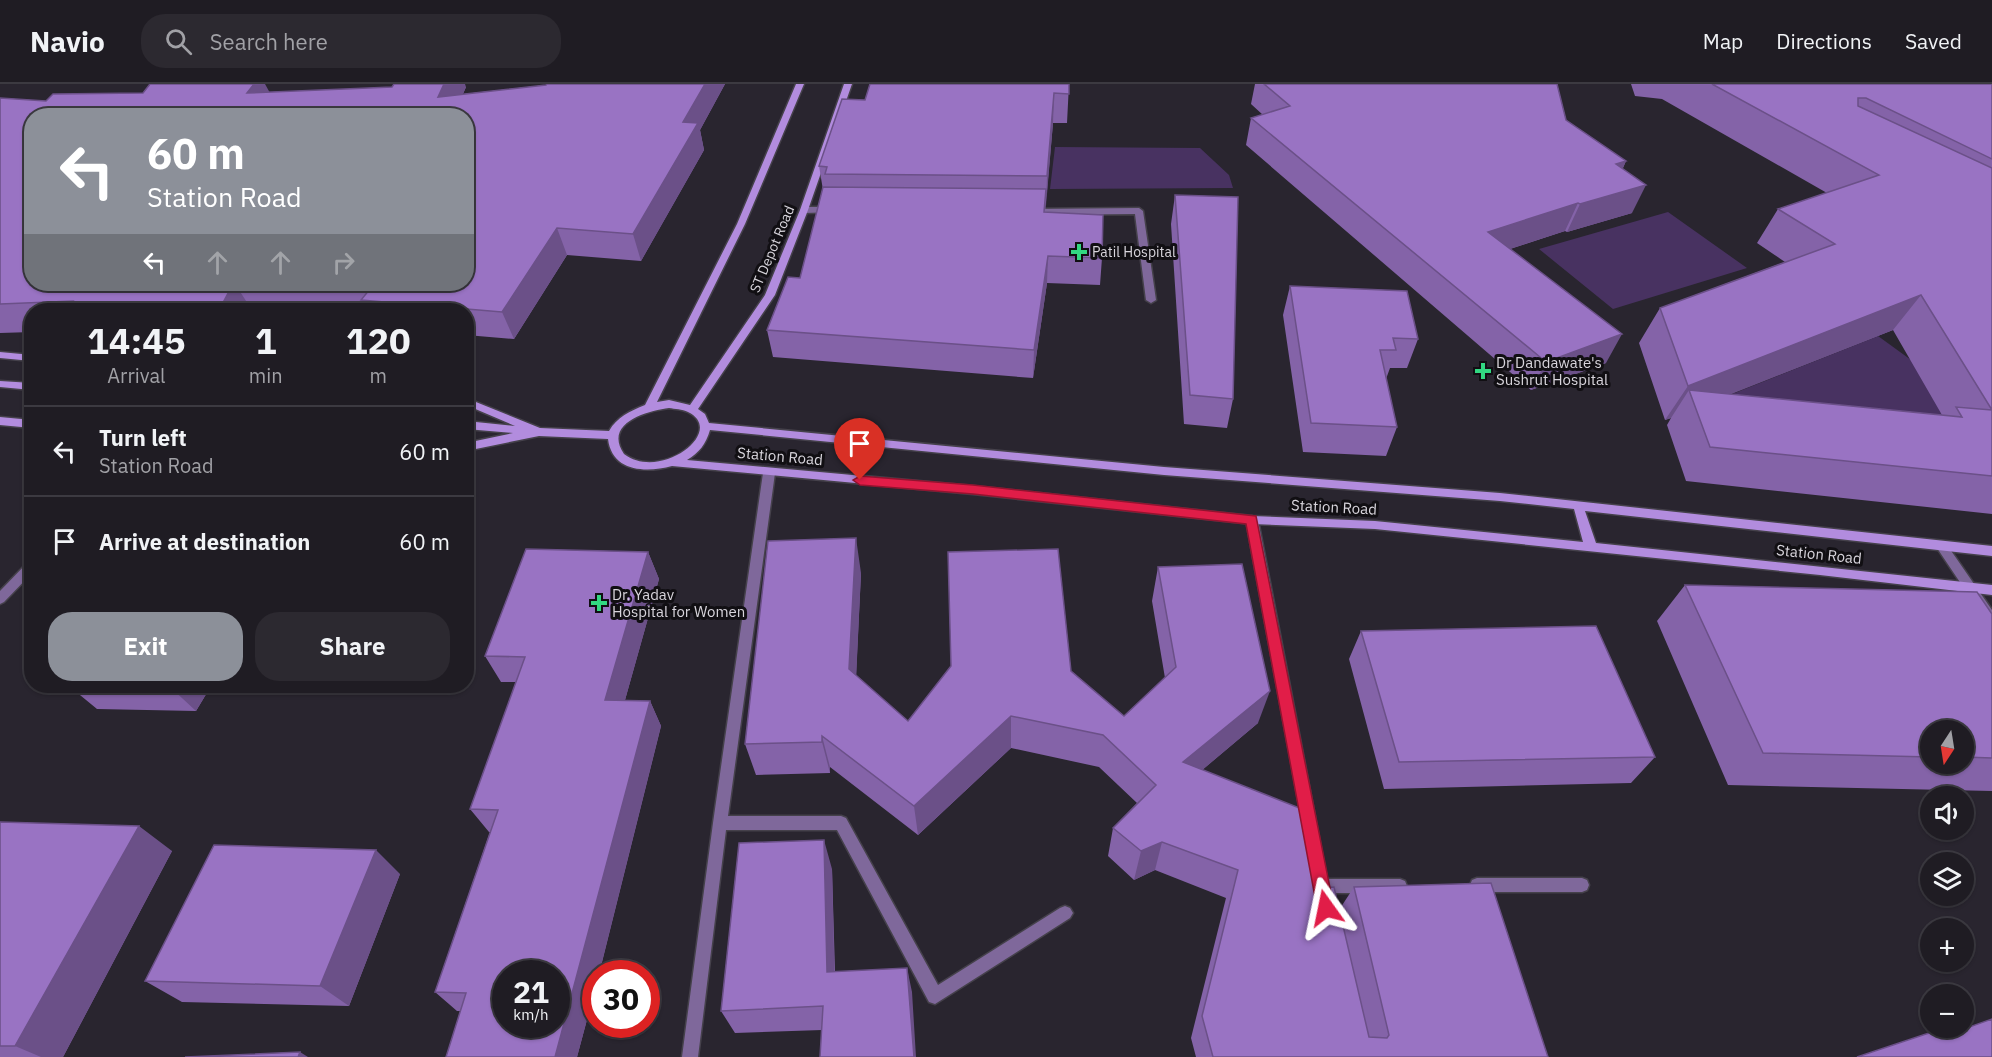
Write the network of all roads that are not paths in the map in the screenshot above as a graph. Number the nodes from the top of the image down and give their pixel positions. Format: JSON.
{"nodes":[{"id":1,"x":800,"y":84,"type":"edge"},
{"id":2,"x":848,"y":84,"type":"edge"},
{"id":3,"x":804,"y":210,"type":"junction"},
{"id":4,"x":840,"y":210,"type":"edge"},
{"id":5,"x":1019,"y":212,"type":"edge"},
{"id":6,"x":1151,"y":300,"type":"dead end"},
{"id":7,"x":0,"y":355,"type":"edge"},
{"id":8,"x":24,"y":357,"type":"edge"},
{"id":9,"x":0,"y":384,"type":"edge"},
{"id":10,"x":24,"y":386,"type":"edge"},
{"id":11,"x":474,"y":404,"type":"edge"},
{"id":12,"x":650,"y":406,"type":"junction"},
{"id":13,"x":692,"y":409,"type":"junction"},
{"id":14,"x":0,"y":421,"type":"edge"},
{"id":15,"x":24,"y":423,"type":"edge"},
{"id":16,"x":705,"y":426,"type":"junction"},
{"id":17,"x":474,"y":427,"type":"edge"},
{"id":18,"x":539,"y":432,"type":"junction"},
{"id":19,"x":614,"y":435,"type":"junction"},
{"id":20,"x":474,"y":445,"type":"edge"},
{"id":21,"x":675,"y":463,"type":"junction"},
{"id":22,"x":769,"y":472,"type":"junction"},
{"id":23,"x":1578,"y":505,"type":"junction"},
{"id":24,"x":1252,"y":520,"type":"junction"},
{"id":25,"x":1941,"y":545,"type":"junction"},
{"id":26,"x":1590,"y":547,"type":"junction"},
{"id":27,"x":1992,"y":550,"type":"edge"},
{"id":28,"x":24,"y":574,"type":"edge"},
{"id":29,"x":1970,"y":588,"type":"junction"},
{"id":30,"x":1992,"y":590,"type":"edge"},
{"id":31,"x":0,"y":599,"type":"edge"},
{"id":32,"x":1992,"y":620,"type":"edge"},
{"id":33,"x":720,"y":823,"type":"junction"},
{"id":34,"x":1463,"y":885,"type":"edge"},
{"id":35,"x":1582,"y":885,"type":"dead end"},
{"id":36,"x":1416,"y":886,"type":"edge"},
{"id":37,"x":1065,"y":913,"type":"dead end"},
{"id":38,"x":690,"y":1057,"type":"edge"}],
"edges":[{"from":1,"to":12,"type":"main road"},
{"from":2,"to":3,"type":"main road","name":"ST Depot Road"},
{"from":3,"to":4,"type":"street"},
{"from":3,"to":13,"type":"main road","name":"ST Depot Road"},
{"from":5,"to":6,"type":"street"},
{"from":7,"to":8,"type":"main road"},
{"from":9,"to":10,"type":"main road"},
{"from":11,"to":18,"type":"main road"},
{"from":12,"to":13,"type":"main road"},
{"from":12,"to":19,"type":"main road"},
{"from":13,"to":16,"type":"main road"},
{"from":14,"to":15,"type":"main road"},
{"from":16,"to":21,"type":"main road"},
{"from":16,"to":23,"type":"main road","name":"Station Road"},
{"from":17,"to":18,"type":"main road"},
{"from":18,"to":19,"type":"main road"},
{"from":18,"to":20,"type":"main road"},
{"from":19,"to":21,"type":"main road"},
{"from":21,"to":22,"type":"main road","name":"Station Road"},
{"from":22,"to":24,"type":"main road","name":"Station Road"},
{"from":22,"to":33,"type":"street"},
{"from":23,"to":25,"type":"main road","name":"Station Road"},
{"from":23,"to":26,"type":"main road"},
{"from":24,"to":26,"type":"main road","name":"Station Road"},
{"from":24,"to":36,"type":"street"},
{"from":25,"to":27,"type":"main road","name":"Station Road"},
{"from":25,"to":29,"type":"street"},
{"from":26,"to":29,"type":"main road","name":"Station Road"},
{"from":28,"to":31,"type":"street"},
{"from":29,"to":30,"type":"main road","name":"Station Road"},
{"from":29,"to":32,"type":"street"},
{"from":33,"to":37,"type":"street"},
{"from":33,"to":38,"type":"street"},
{"from":34,"to":35,"type":"street"}]}
